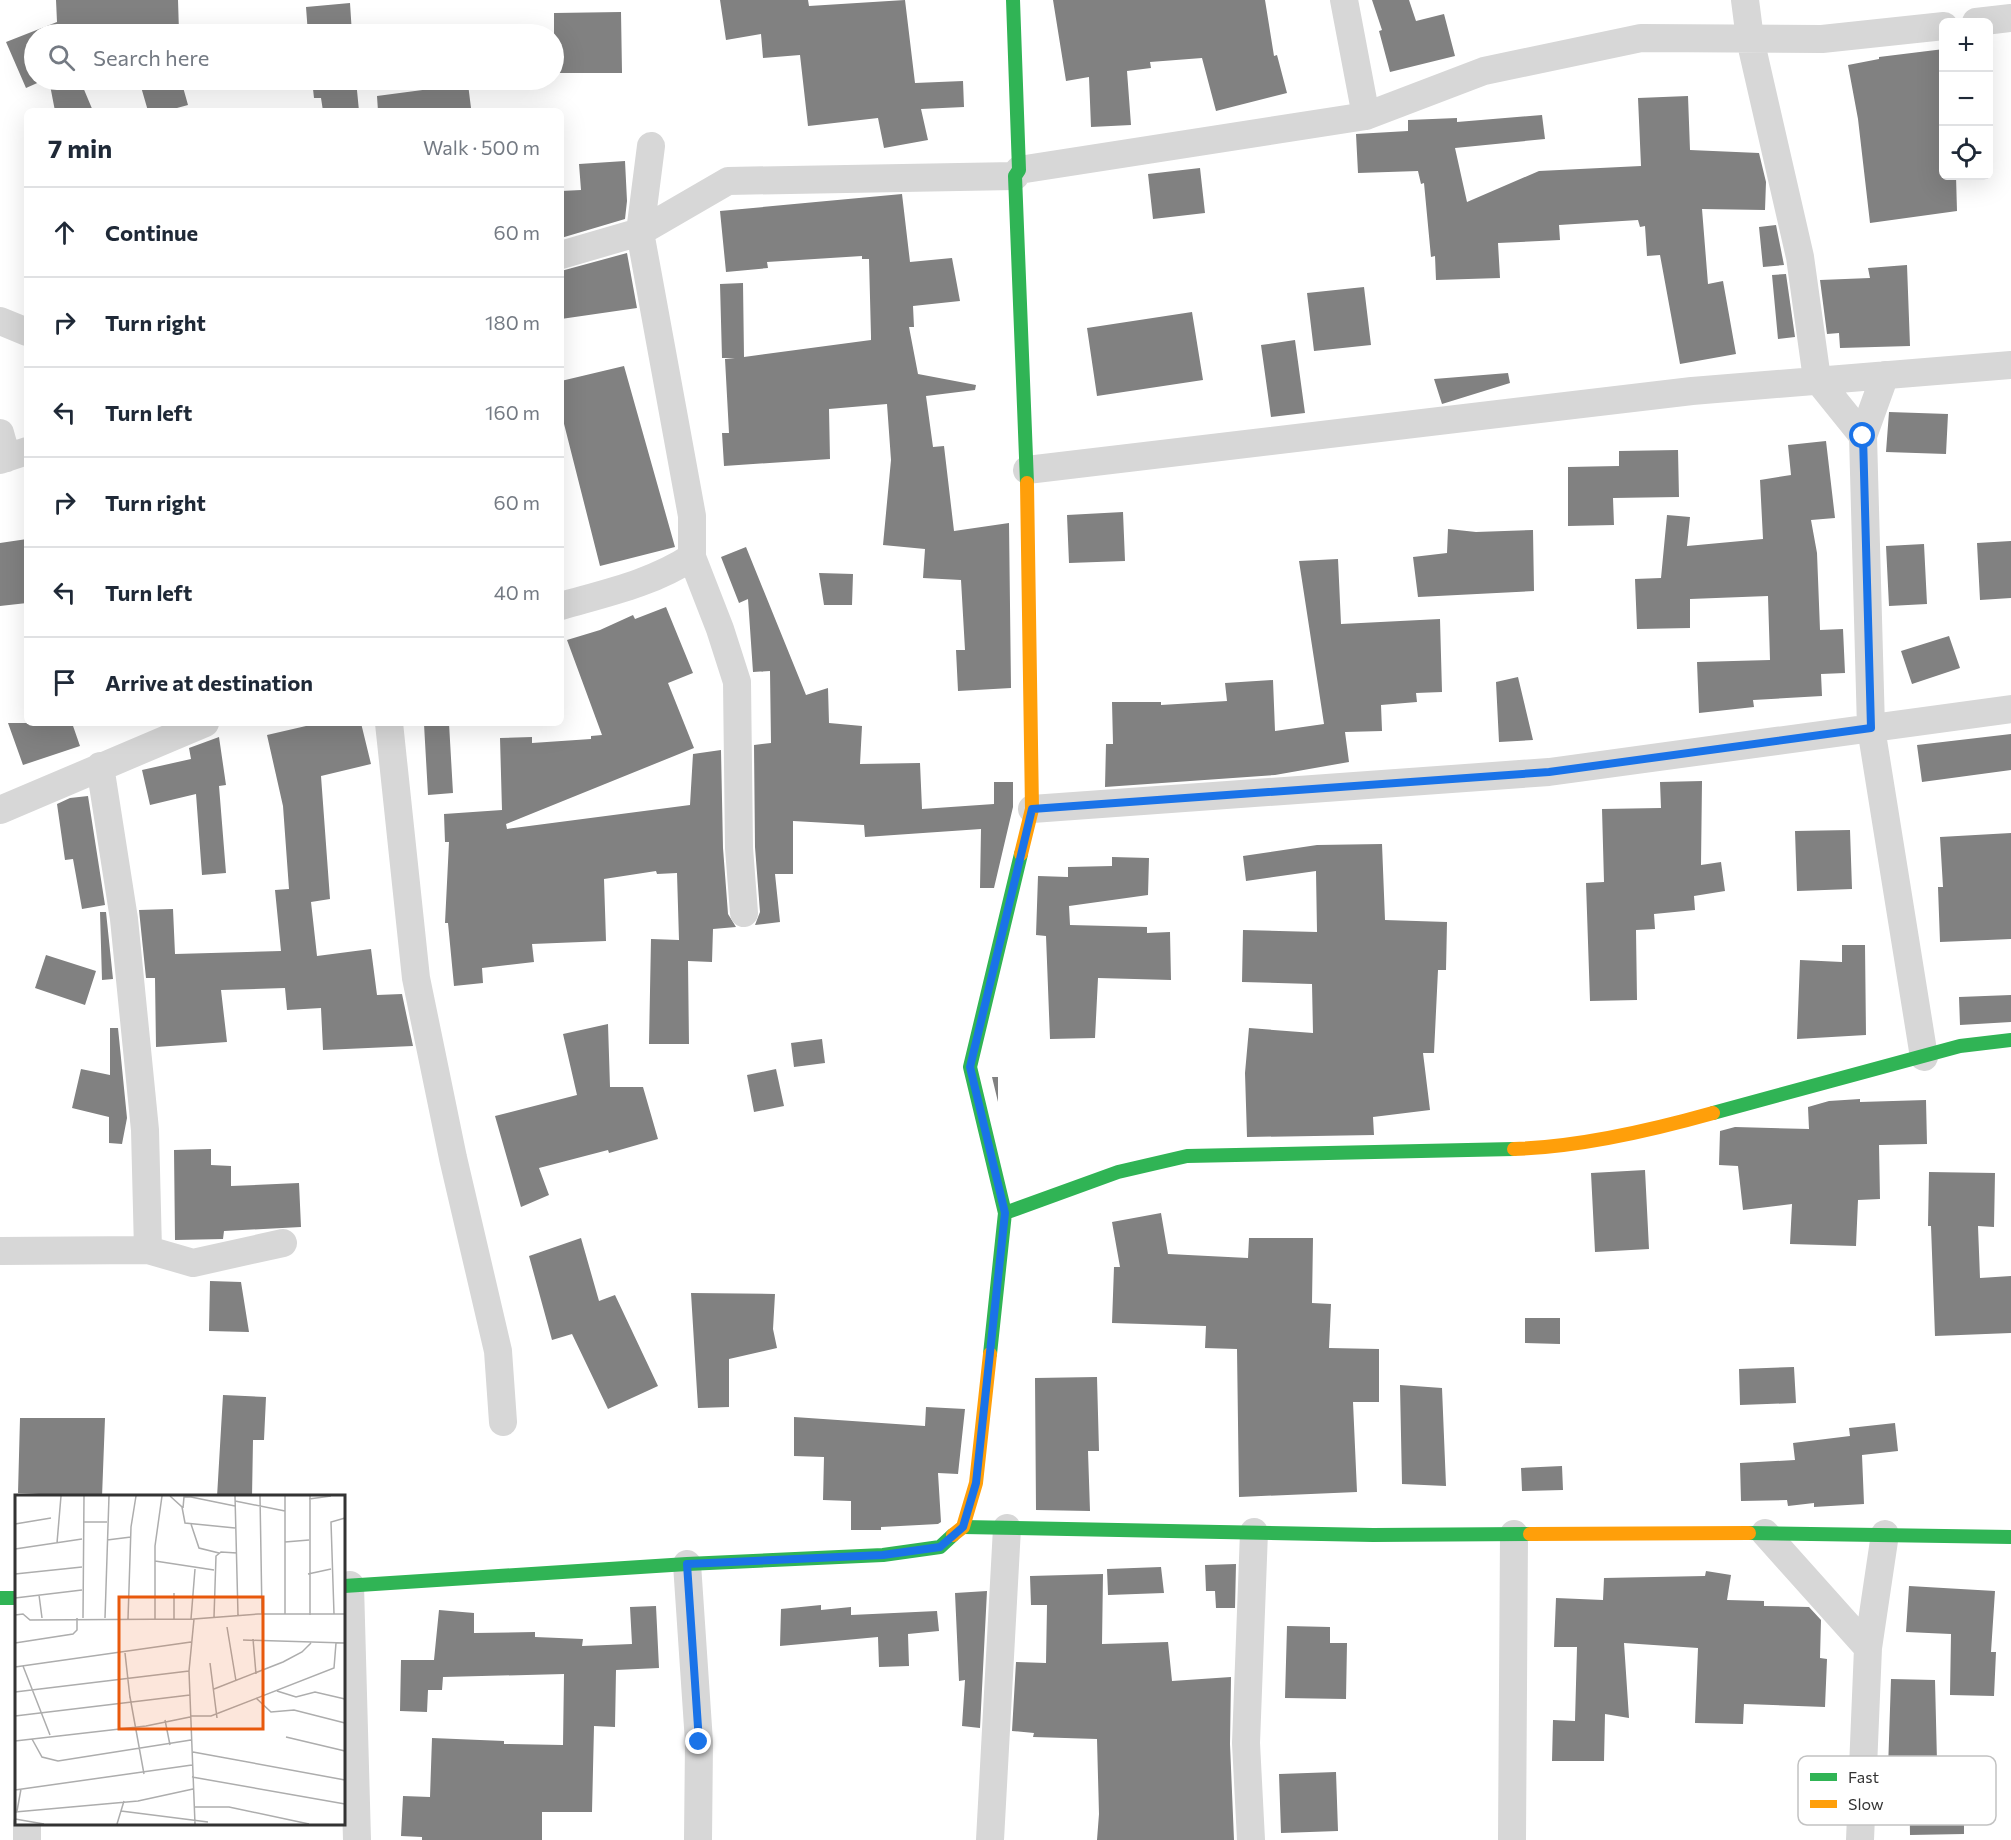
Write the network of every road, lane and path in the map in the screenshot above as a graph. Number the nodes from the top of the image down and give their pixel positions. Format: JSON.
{"nodes":[{"id":1,"x":1013,"y":0,"type":"edge"},
{"id":2,"x":1344,"y":0,"type":"edge"},
{"id":3,"x":1745,"y":0,"type":"edge"},
{"id":4,"x":2011,"y":18,"type":"edge"},
{"id":5,"x":1993,"y":20,"type":"edge"},
{"id":6,"x":1939,"y":27,"type":"edge"},
{"id":7,"x":1750,"y":39,"type":"junction"},
{"id":8,"x":1366,"y":116,"type":"junction"},
{"id":9,"x":651,"y":146,"type":"dead end"},
{"id":10,"x":1017,"y":173,"type":"junction"},
{"id":11,"x":640,"y":232,"type":"junction"},
{"id":12,"x":564,"y":254,"type":"edge"},
{"id":13,"x":0,"y":321,"type":"edge"},
{"id":14,"x":24,"y":331,"type":"edge"},
{"id":15,"x":2011,"y":365,"type":"edge"},
{"id":16,"x":1885,"y":375,"type":"junction"},
{"id":17,"x":1817,"y":379,"type":"junction"},
{"id":18,"x":1863,"y":436,"type":"junction"},
{"id":19,"x":1027,"y":470,"type":"junction"},
{"id":20,"x":692,"y":557,"type":"junction"},
{"id":21,"x":564,"y":605,"type":"edge"},
{"id":22,"x":2011,"y":709,"type":"edge"},
{"id":23,"x":198,"y":726,"type":"edge"},
{"id":24,"x":389,"y":726,"type":"edge"},
{"id":25,"x":1871,"y":728,"type":"junction"},
{"id":26,"x":100,"y":765,"type":"junction"},
{"id":27,"x":1032,"y":809,"type":"junction"},
{"id":28,"x":0,"y":810,"type":"edge"},
{"id":29,"x":744,"y":913,"type":"dead end"},
{"id":30,"x":2011,"y":1040,"type":"edge"},
{"id":31,"x":1924,"y":1057,"type":"junction"},
{"id":32,"x":1005,"y":1213,"type":"junction"},
{"id":33,"x":283,"y":1243,"type":"dead end"},
{"id":34,"x":148,"y":1250,"type":"junction"},
{"id":35,"x":0,"y":1251,"type":"edge"},
{"id":36,"x":503,"y":1422,"type":"dead end"},
{"id":37,"x":963,"y":1527,"type":"junction"},
{"id":38,"x":1007,"y":1528,"type":"junction"},
{"id":39,"x":1254,"y":1533,"type":"junction"},
{"id":40,"x":1766,"y":1533,"type":"junction"},
{"id":41,"x":1885,"y":1533,"type":"junction"},
{"id":42,"x":1514,"y":1534,"type":"junction"},
{"id":43,"x":2011,"y":1536,"type":"edge"},
{"id":44,"x":687,"y":1564,"type":"junction"},
{"id":45,"x":347,"y":1586,"type":"edge"},
{"id":46,"x":1868,"y":1647,"type":"junction"},
{"id":47,"x":1863,"y":1756,"type":"edge"},
{"id":48,"x":1861,"y":1825,"type":"edge"},
{"id":49,"x":357,"y":1840,"type":"edge"},
{"id":50,"x":698,"y":1840,"type":"edge"},
{"id":51,"x":990,"y":1840,"type":"edge"},
{"id":52,"x":1251,"y":1840,"type":"edge"},
{"id":53,"x":1512,"y":1840,"type":"edge"},
{"id":54,"x":1860,"y":1840,"type":"edge"}],
"edges":[{"from":1,"to":10,"type":"street"},
{"from":2,"to":8,"type":"street"},
{"from":3,"to":7,"type":"street"},
{"from":4,"to":5,"type":"street"},
{"from":6,"to":7,"type":"street"},
{"from":7,"to":8,"type":"street"},
{"from":7,"to":17,"type":"street"},
{"from":8,"to":10,"type":"street"},
{"from":9,"to":11,"type":"street"},
{"from":10,"to":11,"type":"street"},
{"from":10,"to":19,"type":"street"},
{"from":11,"to":12,"type":"street"},
{"from":11,"to":20,"type":"street"},
{"from":13,"to":14,"type":"street"},
{"from":15,"to":16,"type":"street"},
{"from":16,"to":17,"type":"street"},
{"from":16,"to":18,"type":"street"},
{"from":17,"to":18,"type":"street"},
{"from":17,"to":19,"type":"street"},
{"from":18,"to":25,"type":"street"},
{"from":19,"to":27,"type":"street"},
{"from":20,"to":21,"type":"street"},
{"from":20,"to":29,"type":"street"},
{"from":22,"to":25,"type":"street"},
{"from":23,"to":26,"type":"street"},
{"from":24,"to":36,"type":"street"},
{"from":25,"to":27,"type":"street"},
{"from":25,"to":31,"type":"street"},
{"from":26,"to":28,"type":"street"},
{"from":26,"to":34,"type":"street"},
{"from":27,"to":32,"type":"street"},
{"from":30,"to":31,"type":"street"},
{"from":31,"to":32,"type":"street"},
{"from":32,"to":37,"type":"street"},
{"from":33,"to":34,"type":"street"},
{"from":34,"to":35,"type":"street"},
{"from":37,"to":38,"type":"street"},
{"from":37,"to":44,"type":"street"},
{"from":38,"to":39,"type":"street"},
{"from":38,"to":51,"type":"street"},
{"from":39,"to":42,"type":"street"},
{"from":39,"to":52,"type":"street"},
{"from":40,"to":41,"type":"street"},
{"from":40,"to":42,"type":"street"},
{"from":40,"to":46,"type":"street"},
{"from":41,"to":43,"type":"street"},
{"from":41,"to":46,"type":"street"},
{"from":42,"to":53,"type":"street"},
{"from":44,"to":45,"type":"street"},
{"from":44,"to":50,"type":"street"},
{"from":45,"to":49,"type":"street"},
{"from":46,"to":47,"type":"street"},
{"from":48,"to":54,"type":"street"}]}
